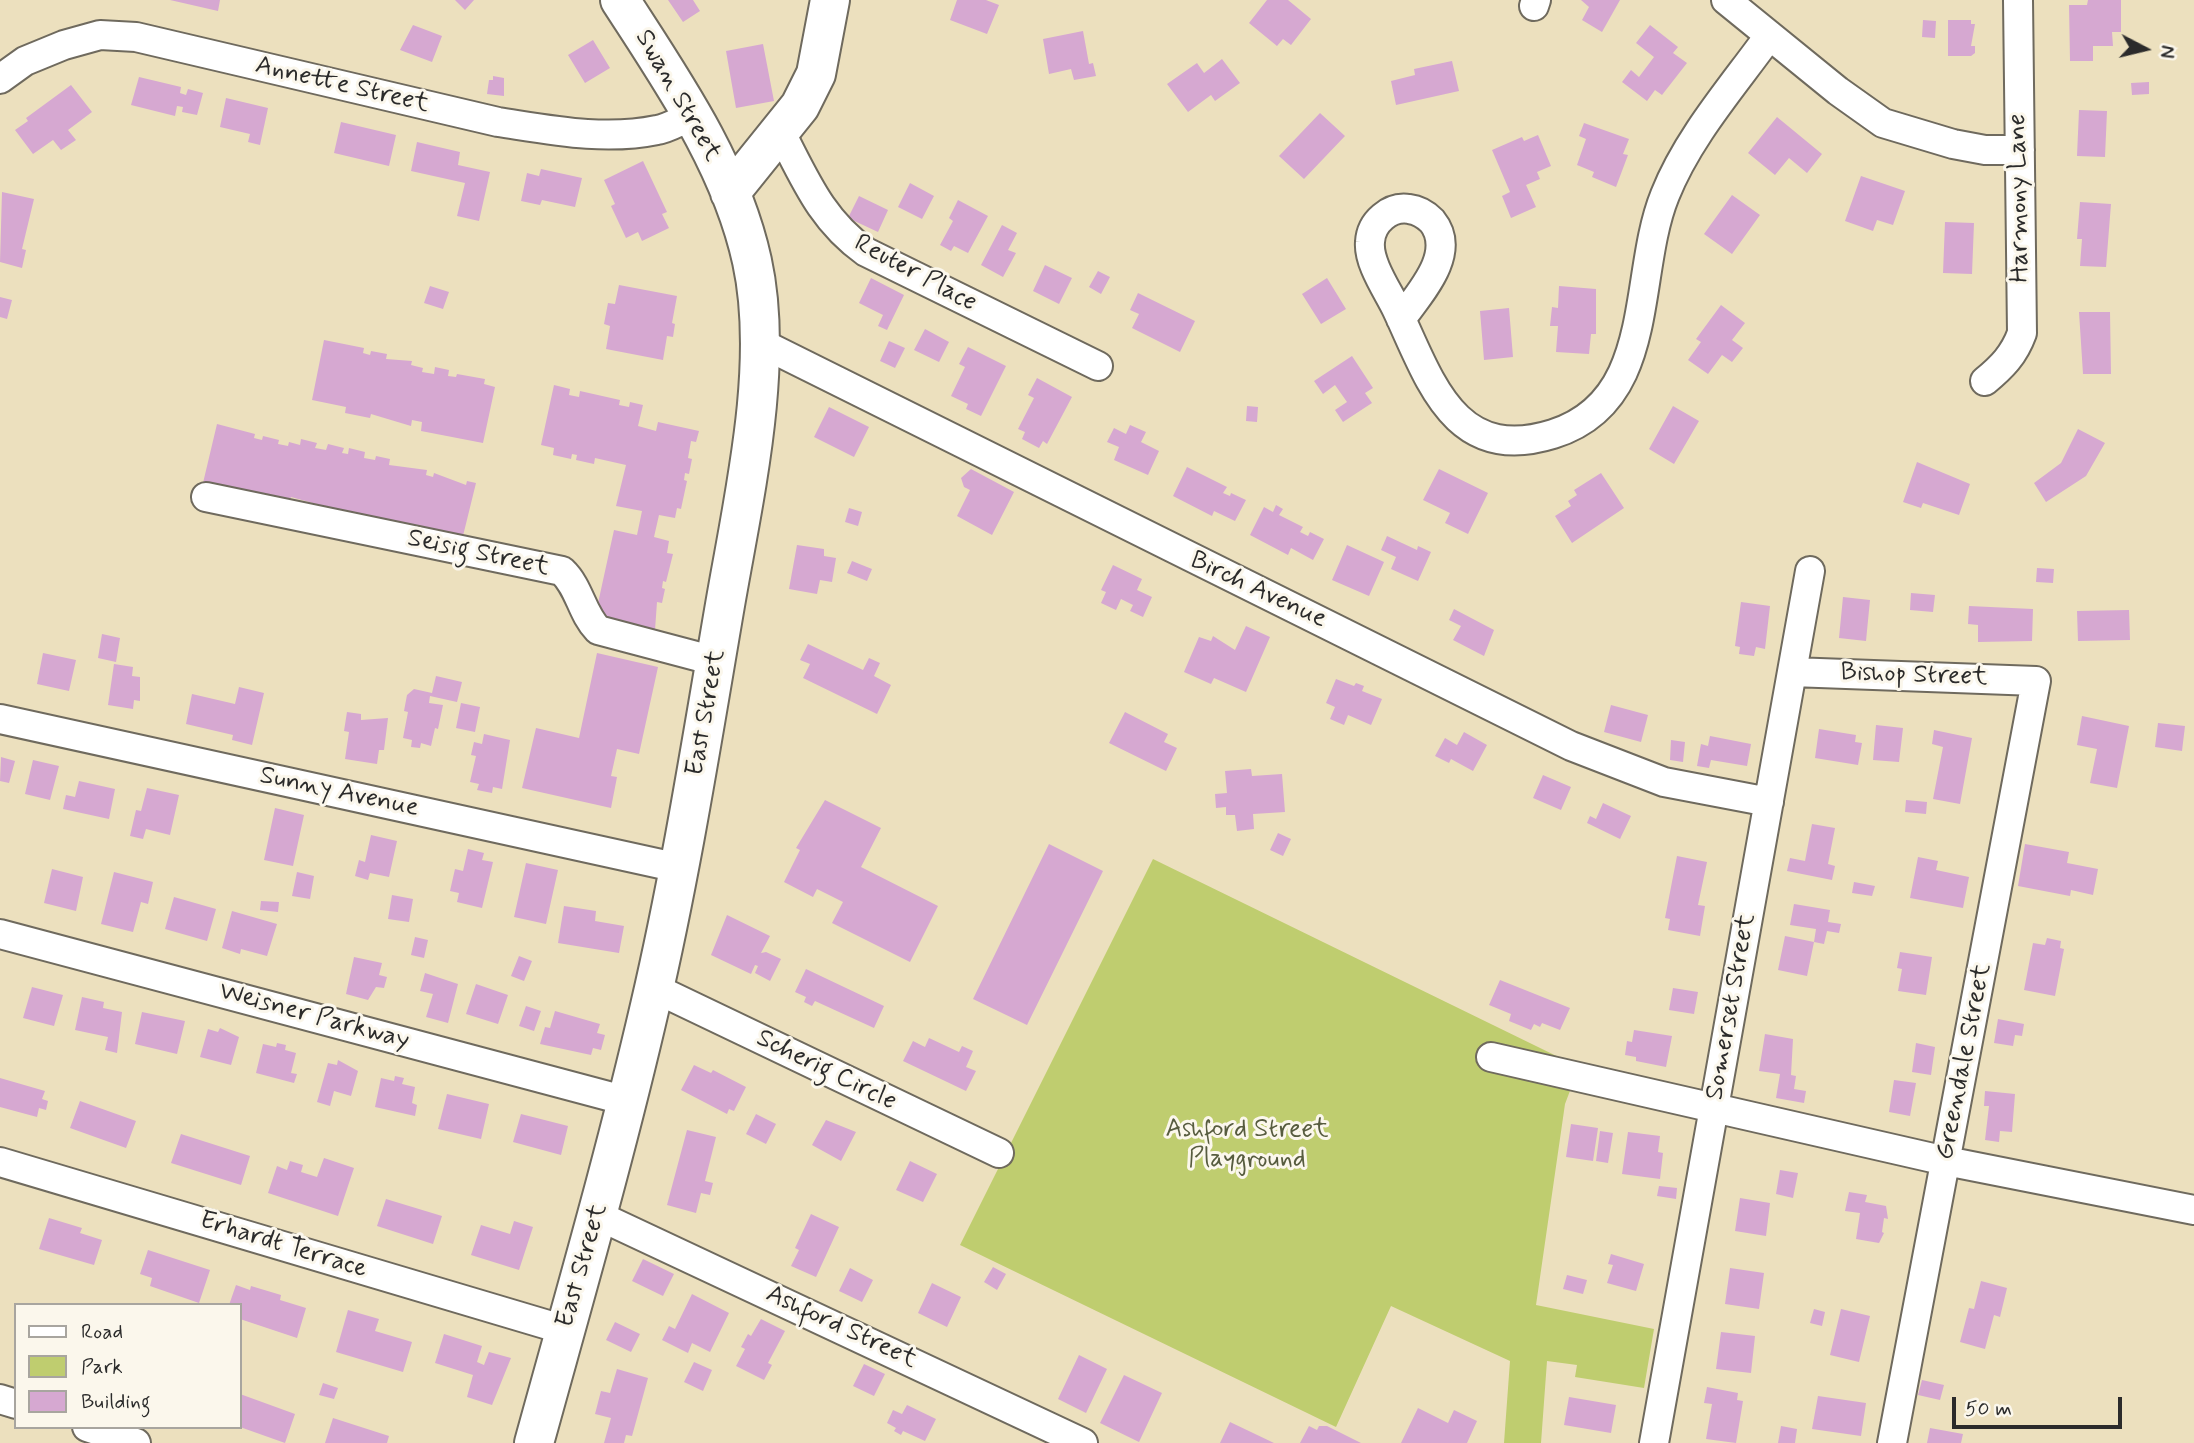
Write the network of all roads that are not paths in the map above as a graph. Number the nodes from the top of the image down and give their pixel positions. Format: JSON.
{"nodes":[{"id":1,"x":620,"y":0,"type":"edge"},
{"id":2,"x":830,"y":0,"type":"edge"},
{"id":3,"x":1726,"y":0,"type":"edge"},
{"id":4,"x":2018,"y":0,"type":"edge"},
{"id":5,"x":1769,"y":36,"type":"junction"},
{"id":6,"x":0,"y":79,"type":"edge"},
{"id":7,"x":692,"y":116,"type":"junction"},
{"id":8,"x":780,"y":131,"type":"junction"},
{"id":9,"x":2020,"y":150,"type":"junction"},
{"id":10,"x":730,"y":193,"type":"junction"},
{"id":11,"x":1401,"y":319,"type":"dead end"},
{"id":12,"x":761,"y":344,"type":"junction"},
{"id":13,"x":1098,"y":366,"type":"dead end"},
{"id":14,"x":1984,"y":381,"type":"dead end"},
{"id":15,"x":205,"y":497,"type":"dead end"},
{"id":16,"x":1810,"y":571,"type":"dead end"},
{"id":17,"x":715,"y":661,"type":"junction"},
{"id":18,"x":1792,"y":672,"type":"junction"},
{"id":19,"x":2036,"y":681,"type":"joint"},
{"id":20,"x":0,"y":719,"type":"edge"},
{"id":21,"x":1769,"y":802,"type":"junction"},
{"id":22,"x":679,"y":868,"type":"junction"},
{"id":23,"x":0,"y":934,"type":"edge"},
{"id":24,"x":654,"y":988,"type":"junction"},
{"id":25,"x":1491,"y":1057,"type":"dead end"},
{"id":26,"x":628,"y":1101,"type":"junction"},
{"id":27,"x":1714,"y":1110,"type":"junction"},
{"id":28,"x":999,"y":1153,"type":"dead end"},
{"id":29,"x":0,"y":1161,"type":"edge"},
{"id":30,"x":1946,"y":1161,"type":"junction"},
{"id":31,"x":2194,"y":1210,"type":"edge"},
{"id":32,"x":597,"y":1214,"type":"junction"},
{"id":33,"x":565,"y":1330,"type":"junction"},
{"id":34,"x":93,"y":1429,"type":"edge"},
{"id":35,"x":136,"y":1443,"type":"edge"},
{"id":36,"x":534,"y":1443,"type":"edge"},
{"id":37,"x":1083,"y":1443,"type":"edge"},
{"id":38,"x":1654,"y":1443,"type":"edge"},
{"id":39,"x":1892,"y":1443,"type":"edge"}],
"edges":[{"from":1,"to":7,"type":"main road","name":"Swan Street"},
{"from":2,"to":8,"type":"main road"},
{"from":3,"to":5,"type":"street"},
{"from":4,"to":9,"type":"street","name":"Harmony Lane"},
{"from":5,"to":9,"type":"street"},
{"from":5,"to":11,"type":"street"},
{"from":6,"to":7,"type":"street","name":"Annette Street"},
{"from":7,"to":10,"type":"main road","name":"Swan Street"},
{"from":8,"to":10,"type":"main road"},
{"from":8,"to":13,"type":"street","name":"Reuter Place"},
{"from":9,"to":14,"type":"street","name":"Harmony Lane"},
{"from":10,"to":12,"type":"main road","name":"East Street"},
{"from":12,"to":17,"type":"main road","name":"East Street"},
{"from":12,"to":21,"type":"street","name":"Birch Avenue"},
{"from":15,"to":17,"type":"street","name":"Seisig Street"},
{"from":16,"to":18,"type":"street","name":"Somerset Street"},
{"from":17,"to":22,"type":"main road","name":"East Street"},
{"from":18,"to":19,"type":"street","name":"Bishop Street"},
{"from":18,"to":21,"type":"street","name":"Somerset Street"},
{"from":19,"to":30,"type":"street","name":"Greendale Street"},
{"from":20,"to":22,"type":"street","name":"Sunny Avenue"},
{"from":21,"to":27,"type":"street","name":"Somerset Street"},
{"from":22,"to":24,"type":"main road","name":"East Street"},
{"from":23,"to":26,"type":"street","name":"Weisner Parkway"},
{"from":24,"to":26,"type":"main road","name":"East Street"},
{"from":24,"to":28,"type":"street","name":"Scherig Circle"},
{"from":25,"to":27,"type":"street"},
{"from":26,"to":32,"type":"main road","name":"East Street"},
{"from":27,"to":30,"type":"street"},
{"from":27,"to":38,"type":"street","name":"Somerset Street"},
{"from":29,"to":33,"type":"street","name":"Erhardt Terrace"},
{"from":30,"to":31,"type":"street"},
{"from":30,"to":39,"type":"street","name":"Greendale Street"},
{"from":32,"to":33,"type":"main road","name":"East Street"},
{"from":32,"to":37,"type":"street","name":"Ashford Street"},
{"from":33,"to":36,"type":"main road","name":"East Street"},
{"from":34,"to":35,"type":"street"}]}
